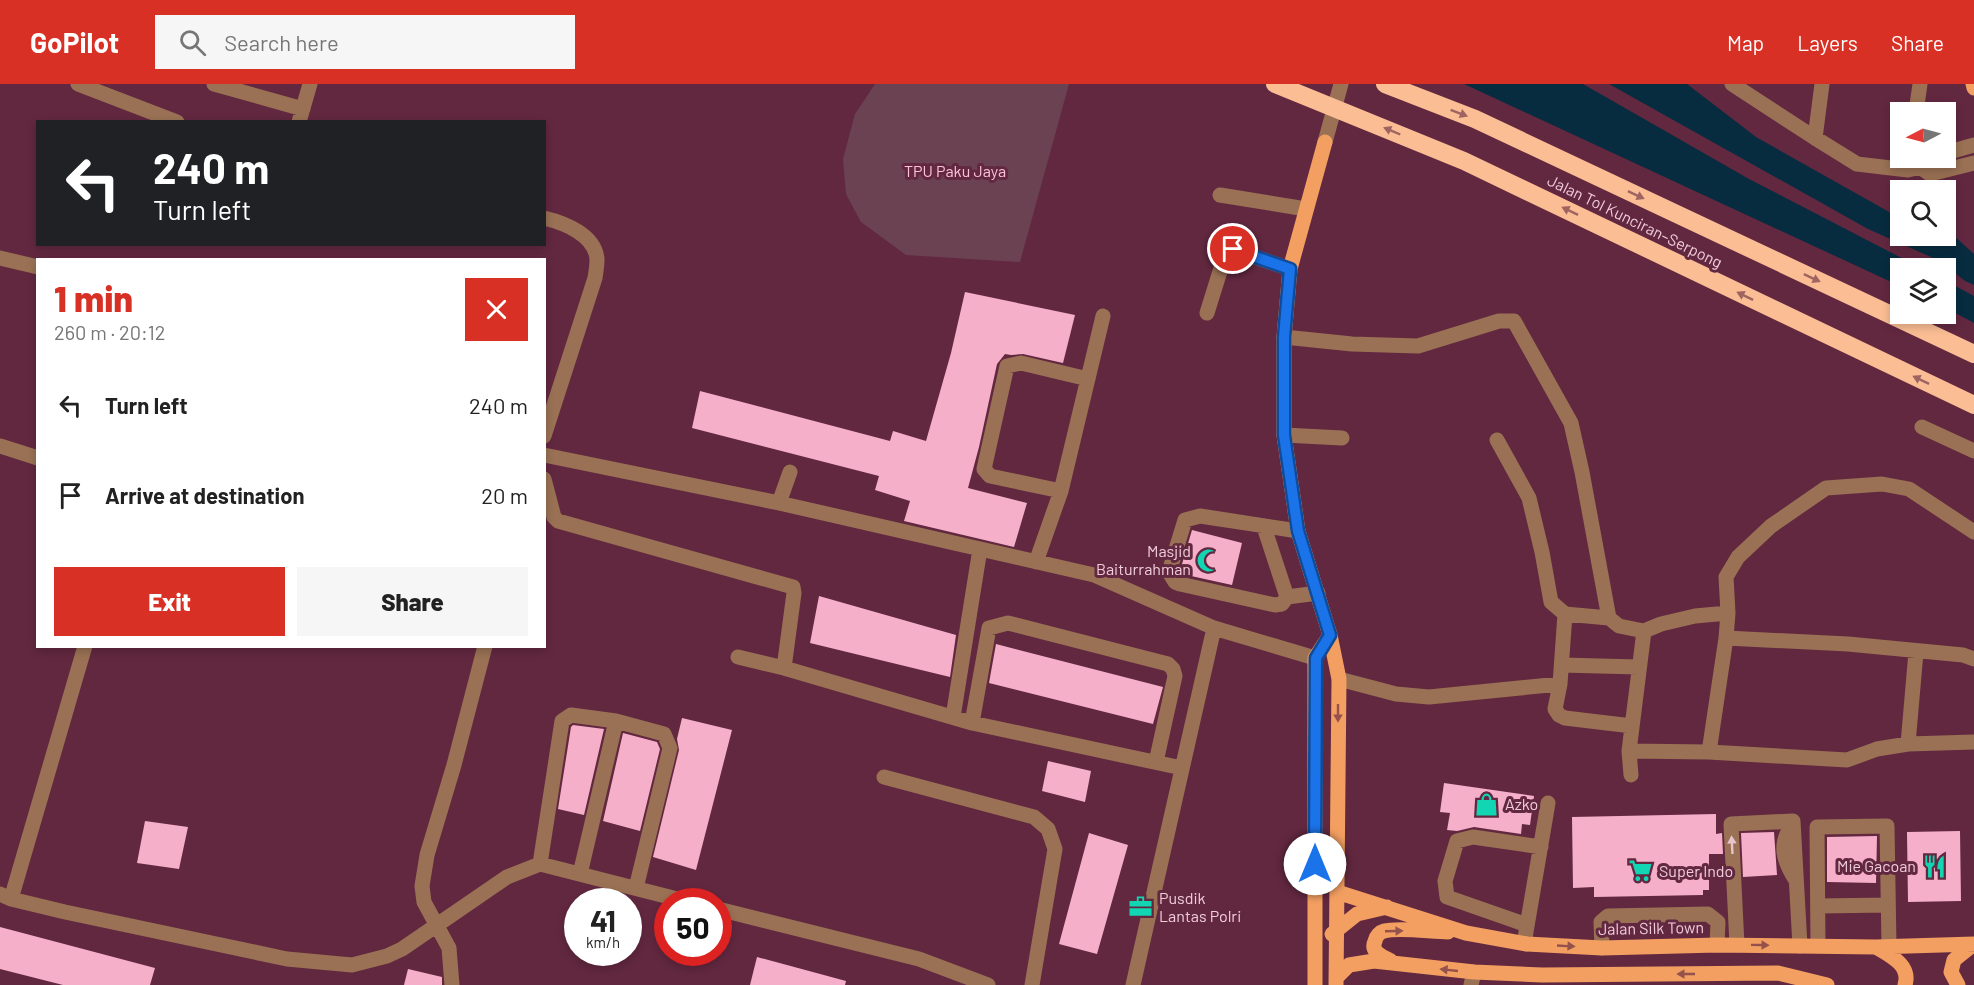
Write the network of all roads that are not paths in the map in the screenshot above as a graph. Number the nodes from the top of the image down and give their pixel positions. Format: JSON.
{"nodes":[{"id":1,"x":78,"y":84,"type":"edge"},
{"id":2,"x":214,"y":84,"type":"edge"},
{"id":3,"x":310,"y":84,"type":"edge"},
{"id":4,"x":1275,"y":84,"type":"edge"},
{"id":5,"x":1341,"y":84,"type":"edge"},
{"id":6,"x":1385,"y":84,"type":"edge"},
{"id":7,"x":1732,"y":84,"type":"edge"},
{"id":8,"x":1822,"y":84,"type":"edge"},
{"id":9,"x":1920,"y":84,"type":"edge"},
{"id":10,"x":233,"y":87,"type":"edge"},
{"id":11,"x":1917,"y":102,"type":"edge"},
{"id":12,"x":301,"y":115,"type":"edge"},
{"id":13,"x":172,"y":120,"type":"edge"},
{"id":14,"x":1815,"y":138,"type":"junction"},
{"id":15,"x":1325,"y":142,"type":"joint"},
{"id":16,"x":1974,"y":145,"type":"edge"},
{"id":17,"x":1956,"y":150,"type":"edge"},
{"id":18,"x":1890,"y":163,"type":"edge"},
{"id":19,"x":1974,"y":163,"type":"edge"},
{"id":20,"x":1923,"y":168,"type":"edge"},
{"id":21,"x":1954,"y":168,"type":"edge"},
{"id":22,"x":1956,"y":168,"type":"edge"},
{"id":23,"x":1221,"y":195,"type":"dead end"},
{"id":24,"x":1306,"y":209,"type":"junction"},
{"id":25,"x":546,"y":219,"type":"edge"},
{"id":26,"x":0,"y":258,"type":"edge"},
{"id":27,"x":36,"y":267,"type":"edge"},
{"id":28,"x":1290,"y":269,"type":"junction"},
{"id":29,"x":1207,"y":313,"type":"dead end"},
{"id":30,"x":1103,"y":316,"type":"dead end"},
{"id":31,"x":1284,"y":337,"type":"junction"},
{"id":32,"x":1974,"y":354,"type":"edge"},
{"id":33,"x":1088,"y":379,"type":"junction"},
{"id":34,"x":1974,"y":405,"type":"edge"},
{"id":35,"x":1922,"y":427,"type":"dead end"},
{"id":36,"x":546,"y":430,"type":"edge"},
{"id":37,"x":1284,"y":435,"type":"junction"},
{"id":38,"x":1342,"y":438,"type":"dead end"},
{"id":39,"x":1497,"y":440,"type":"dead end"},
{"id":40,"x":0,"y":446,"type":"edge"},
{"id":41,"x":1974,"y":451,"type":"edge"},
{"id":42,"x":546,"y":455,"type":"edge"},
{"id":43,"x":36,"y":457,"type":"edge"},
{"id":44,"x":790,"y":472,"type":"dead end"},
{"id":45,"x":546,"y":487,"type":"edge"},
{"id":46,"x":1061,"y":491,"type":"junction"},
{"id":47,"x":779,"y":503,"type":"junction"},
{"id":48,"x":1264,"y":527,"type":"junction"},
{"id":49,"x":1298,"y":531,"type":"junction"},
{"id":50,"x":1974,"y":532,"type":"edge"},
{"id":51,"x":980,"y":549,"type":"junction"},
{"id":52,"x":1036,"y":562,"type":"junction"},
{"id":53,"x":1318,"y":593,"type":"junction"},
{"id":54,"x":1287,"y":597,"type":"junction"},
{"id":55,"x":1728,"y":613,"type":"junction"},
{"id":56,"x":1565,"y":614,"type":"junction"},
{"id":57,"x":1609,"y":618,"type":"junction"},
{"id":58,"x":1214,"y":628,"type":"junction"},
{"id":59,"x":1644,"y":631,"type":"junction"},
{"id":60,"x":1330,"y":635,"type":"junction"},
{"id":61,"x":1726,"y":638,"type":"junction"},
{"id":62,"x":85,"y":648,"type":"edge"},
{"id":63,"x":484,"y":648,"type":"edge"},
{"id":64,"x":1916,"y":652,"type":"junction"},
{"id":65,"x":738,"y":657,"type":"dead end"},
{"id":66,"x":1316,"y":658,"type":"junction"},
{"id":67,"x":1974,"y":659,"type":"edge"},
{"id":68,"x":1562,"y":666,"type":"junction"},
{"id":69,"x":1638,"y":667,"type":"junction"},
{"id":70,"x":784,"y":668,"type":"junction"},
{"id":71,"x":1339,"y":679,"type":"junction"},
{"id":72,"x":1560,"y":684,"type":"junction"},
{"id":73,"x":953,"y":717,"type":"junction"},
{"id":74,"x":616,"y":721,"type":"junction"},
{"id":75,"x":972,"y":723,"type":"junction"},
{"id":76,"x":1632,"y":726,"type":"junction"},
{"id":77,"x":1974,"y":742,"type":"edge"},
{"id":78,"x":1908,"y":744,"type":"junction"},
{"id":79,"x":1629,"y":751,"type":"junction"},
{"id":80,"x":1709,"y":752,"type":"junction"},
{"id":81,"x":1156,"y":762,"type":"junction"},
{"id":82,"x":1182,"y":768,"type":"junction"},
{"id":83,"x":1631,"y":775,"type":"dead end"},
{"id":84,"x":884,"y":777,"type":"dead end"},
{"id":85,"x":1548,"y":803,"type":"dead end"},
{"id":86,"x":1541,"y":847,"type":"junction"},
{"id":87,"x":540,"y":864,"type":"junction"},
{"id":88,"x":580,"y":874,"type":"junction"},
{"id":89,"x":636,"y":888,"type":"joint"},
{"id":90,"x":1337,"y":892,"type":"junction"},
{"id":91,"x":5,"y":896,"type":"edge"},
{"id":92,"x":1888,"y":905,"type":"junction"},
{"id":93,"x":1818,"y":906,"type":"junction"},
{"id":94,"x":1388,"y":907,"type":"junction"},
{"id":95,"x":732,"y":912,"type":"edge"},
{"id":96,"x":437,"y":925,"type":"junction"},
{"id":97,"x":1527,"y":925,"type":"junction"},
{"id":98,"x":1337,"y":929,"type":"junction"},
{"id":99,"x":1466,"y":933,"type":"junction"},
{"id":100,"x":1527,"y":944,"type":"junction"},
{"id":101,"x":1974,"y":944,"type":"edge"},
{"id":102,"x":1717,"y":945,"type":"junction"},
{"id":103,"x":1737,"y":945,"type":"junction"},
{"id":104,"x":1800,"y":946,"type":"junction"},
{"id":105,"x":1818,"y":946,"type":"junction"},
{"id":106,"x":1883,"y":946,"type":"junction"},
{"id":107,"x":1602,"y":948,"type":"junction"},
{"id":108,"x":1315,"y":955,"type":"junction"},
{"id":109,"x":1395,"y":964,"type":"junction"},
{"id":110,"x":1472,"y":979,"type":"edge"},
{"id":111,"x":1545,"y":980,"type":"edge"},
{"id":112,"x":1630,"y":980,"type":"edge"},
{"id":113,"x":1336,"y":981,"type":"edge"},
{"id":114,"x":966,"y":982,"type":"edge"},
{"id":115,"x":452,"y":985,"type":"edge"},
{"id":116,"x":988,"y":985,"type":"edge"},
{"id":117,"x":1032,"y":985,"type":"edge"},
{"id":118,"x":1133,"y":985,"type":"edge"},
{"id":119,"x":1315,"y":985,"type":"edge"},
{"id":120,"x":1827,"y":985,"type":"edge"},
{"id":121,"x":1905,"y":985,"type":"edge"},
{"id":122,"x":1958,"y":985,"type":"edge"}],
"edges":[{"from":1,"to":13,"type":"street"},
{"from":2,"to":10,"type":"street"},
{"from":3,"to":12,"type":"street"},
{"from":34,"to":4,"type":"highway","name":"Jalan Tol Kunciran–Serpong","one_way":true},
{"from":5,"to":15,"type":"street"},
{"from":6,"to":32,"type":"highway","name":"Jalan Tol Kunciran–Serpong","one_way":true},
{"from":7,"to":14,"type":"street"},
{"from":8,"to":14,"type":"street"},
{"from":9,"to":11,"type":"street"},
{"from":10,"to":12,"type":"street"},
{"from":14,"to":18,"type":"street"},
{"from":15,"to":24,"type":"main road"},
{"from":16,"to":17,"type":"street"},
{"from":19,"to":22,"type":"street"},
{"from":20,"to":21,"type":"street"},
{"from":23,"to":24,"type":"street"},
{"from":24,"to":28,"type":"main road"},
{"from":25,"to":36,"type":"street"},
{"from":26,"to":27,"type":"street"},
{"from":28,"to":29,"type":"street"},
{"from":28,"to":31,"type":"main road"},
{"from":30,"to":33,"type":"street"},
{"from":31,"to":37,"type":"main road"},
{"from":31,"to":57,"type":"street"},
{"from":33,"to":46,"type":"street"},
{"from":33,"to":46,"type":"street"},
{"from":35,"to":41,"type":"street"},
{"from":37,"to":38,"type":"street"},
{"from":37,"to":49,"type":"main road"},
{"from":39,"to":56,"type":"street"},
{"from":40,"to":43,"type":"street"},
{"from":42,"to":47,"type":"street"},
{"from":44,"to":47,"type":"street"},
{"from":45,"to":70,"type":"street"},
{"from":46,"to":52,"type":"street"},
{"from":47,"to":51,"type":"street"},
{"from":48,"to":49,"type":"street"},
{"from":48,"to":54,"type":"street"},
{"from":48,"to":54,"type":"street"},
{"from":49,"to":53,"type":"main road"},
{"from":50,"to":55,"type":"street"},
{"from":51,"to":52,"type":"street"},
{"from":51,"to":73,"type":"street"},
{"from":52,"to":58,"type":"street"},
{"from":53,"to":54,"type":"street"},
{"from":53,"to":60,"type":"main road"},
{"from":55,"to":59,"type":"street"},
{"from":55,"to":61,"type":"street"},
{"from":56,"to":57,"type":"street"},
{"from":56,"to":68,"type":"street"},
{"from":57,"to":59,"type":"street"},
{"from":58,"to":66,"type":"street"},
{"from":58,"to":82,"type":"street"},
{"from":59,"to":69,"type":"street"},
{"from":60,"to":66,"type":"main road"},
{"from":60,"to":71,"type":"main road"},
{"from":61,"to":64,"type":"street"},
{"from":61,"to":80,"type":"street"},
{"from":62,"to":91,"type":"street"},
{"from":63,"to":96,"type":"street"},
{"from":64,"to":67,"type":"street"},
{"from":64,"to":78,"type":"street"},
{"from":65,"to":70,"type":"street"},
{"from":66,"to":108,"type":"main road"},
{"from":68,"to":69,"type":"street"},
{"from":68,"to":72,"type":"street"},
{"from":69,"to":76,"type":"street"},
{"from":70,"to":73,"type":"street"},
{"from":71,"to":72,"type":"street"},
{"from":71,"to":90,"type":"main road","one_way":true},
{"from":72,"to":76,"type":"street"},
{"from":73,"to":75,"type":"street"},
{"from":74,"to":87,"type":"street"},
{"from":74,"to":88,"type":"street"},
{"from":74,"to":89,"type":"street"},
{"from":75,"to":81,"type":"street"},
{"from":75,"to":81,"type":"street"},
{"from":76,"to":79,"type":"street"},
{"from":77,"to":78,"type":"street"},
{"from":78,"to":80,"type":"street"},
{"from":79,"to":80,"type":"street"},
{"from":79,"to":83,"type":"street"},
{"from":81,"to":82,"type":"street"},
{"from":82,"to":118,"type":"street"},
{"from":84,"to":117,"type":"street"},
{"from":85,"to":86,"type":"street"},
{"from":86,"to":97,"type":"street"},
{"from":86,"to":97,"type":"street"},
{"from":87,"to":88,"type":"street"},
{"from":87,"to":96,"type":"street"},
{"from":88,"to":89,"type":"street"},
{"from":90,"to":94,"type":"main road","name":"Jalan Silk Town"},
{"from":90,"to":98,"type":"main road"},
{"from":91,"to":96,"type":"street"},
{"from":92,"to":93,"type":"street"},
{"from":92,"to":93,"type":"street"},
{"from":92,"to":106,"type":"street"},
{"from":93,"to":105,"type":"street"},
{"from":94,"to":98,"type":"main road"},
{"from":94,"to":99,"type":"main road","name":"Jalan Silk Town"},
{"from":95,"to":114,"type":"street"},
{"from":96,"to":115,"type":"street"},
{"from":97,"to":100,"type":"street"},
{"from":98,"to":108,"type":"main road"},
{"from":98,"to":113,"type":"main road"},
{"from":99,"to":100,"type":"main road","name":"Jalan Silk Town"},
{"from":109,"to":99,"type":"main road","one_way":true},
{"from":100,"to":107,"type":"main road","name":"Jalan Silk Town","one_way":true},
{"from":101,"to":106,"type":"main road","name":"Jalan Silk Town"},
{"from":101,"to":122,"type":"main road"},
{"from":102,"to":103,"type":"main road","name":"Jalan Silk Town"},
{"from":102,"to":107,"type":"main road","name":"Jalan Silk Town"},
{"from":102,"to":107,"type":"street"},
{"from":103,"to":104,"type":"main road","name":"Jalan Silk Town","one_way":true},
{"from":103,"to":104,"type":"street","one_way":true},
{"from":104,"to":105,"type":"main road","name":"Jalan Silk Town"},
{"from":105,"to":106,"type":"main road","name":"Jalan Silk Town"},
{"from":106,"to":121,"type":"main road"},
{"from":108,"to":119,"type":"main road"},
{"from":110,"to":109,"type":"main road","one_way":true},
{"from":109,"to":113,"type":"main road"},
{"from":110,"to":111,"type":"main road"},
{"from":111,"to":112,"type":"main road"},
{"from":120,"to":112,"type":"main road","one_way":true},
{"from":114,"to":116,"type":"street"}]}
